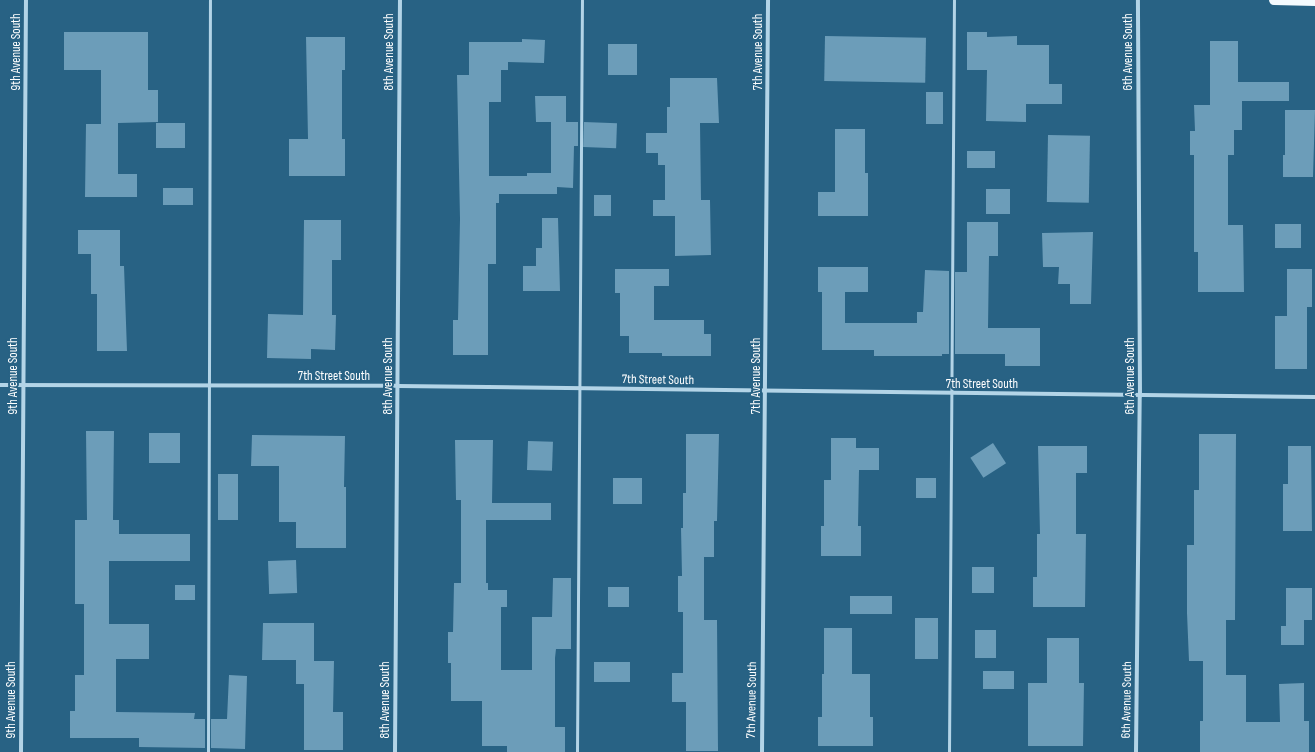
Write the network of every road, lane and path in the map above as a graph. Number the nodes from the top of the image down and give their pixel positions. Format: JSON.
{"nodes":[{"id":1,"x":26,"y":0,"type":"edge"},
{"id":2,"x":210,"y":0,"type":"edge"},
{"id":3,"x":400,"y":0,"type":"edge"},
{"id":4,"x":582,"y":0,"type":"edge"},
{"id":5,"x":768,"y":0,"type":"edge"},
{"id":6,"x":954,"y":0,"type":"edge"},
{"id":7,"x":1138,"y":0,"type":"edge"},
{"id":8,"x":1274,"y":0,"type":"edge"},
{"id":9,"x":1315,"y":1,"type":"edge"},
{"id":10,"x":0,"y":385,"type":"edge"},
{"id":11,"x":23,"y":385,"type":"junction"},
{"id":12,"x":398,"y":386,"type":"junction"},
{"id":13,"x":209,"y":387,"type":"junction"},
{"id":14,"x":580,"y":389,"type":"junction"},
{"id":15,"x":766,"y":392,"type":"junction"},
{"id":16,"x":952,"y":394,"type":"junction"},
{"id":17,"x":1140,"y":396,"type":"junction"},
{"id":18,"x":1315,"y":397,"type":"edge"},
{"id":19,"x":21,"y":752,"type":"edge"},
{"id":20,"x":208,"y":752,"type":"edge"},
{"id":21,"x":395,"y":752,"type":"edge"},
{"id":22,"x":577,"y":752,"type":"edge"},
{"id":23,"x":762,"y":752,"type":"edge"},
{"id":24,"x":949,"y":752,"type":"edge"},
{"id":25,"x":1136,"y":752,"type":"edge"}],
"edges":[{"from":1,"to":11,"type":"street","name":"9th Avenue South"},
{"from":2,"to":13,"type":"lane"},
{"from":3,"to":12,"type":"street","name":"8th Avenue South"},
{"from":4,"to":14,"type":"lane"},
{"from":5,"to":15,"type":"street","name":"7th Avenue South"},
{"from":6,"to":16,"type":"lane"},
{"from":7,"to":17,"type":"street","name":"6th Avenue South"},
{"from":8,"to":9,"type":"main road"},
{"from":10,"to":11,"type":"street","name":"7th Street South"},
{"from":11,"to":13,"type":"street","name":"7th Street South"},
{"from":11,"to":19,"type":"street","name":"9th Avenue South"},
{"from":12,"to":13,"type":"street","name":"7th Street South"},
{"from":12,"to":14,"type":"street","name":"7th Street South"},
{"from":12,"to":21,"type":"street","name":"8th Avenue South"},
{"from":13,"to":20,"type":"lane"},
{"from":14,"to":15,"type":"street","name":"7th Street South"},
{"from":14,"to":22,"type":"lane"},
{"from":15,"to":16,"type":"street","name":"7th Street South"},
{"from":15,"to":23,"type":"street","name":"7th Avenue South"},
{"from":16,"to":17,"type":"street","name":"7th Street South"},
{"from":16,"to":24,"type":"lane"},
{"from":17,"to":18,"type":"street","name":"7th Street South"},
{"from":17,"to":25,"type":"street","name":"6th Avenue South"}]}
